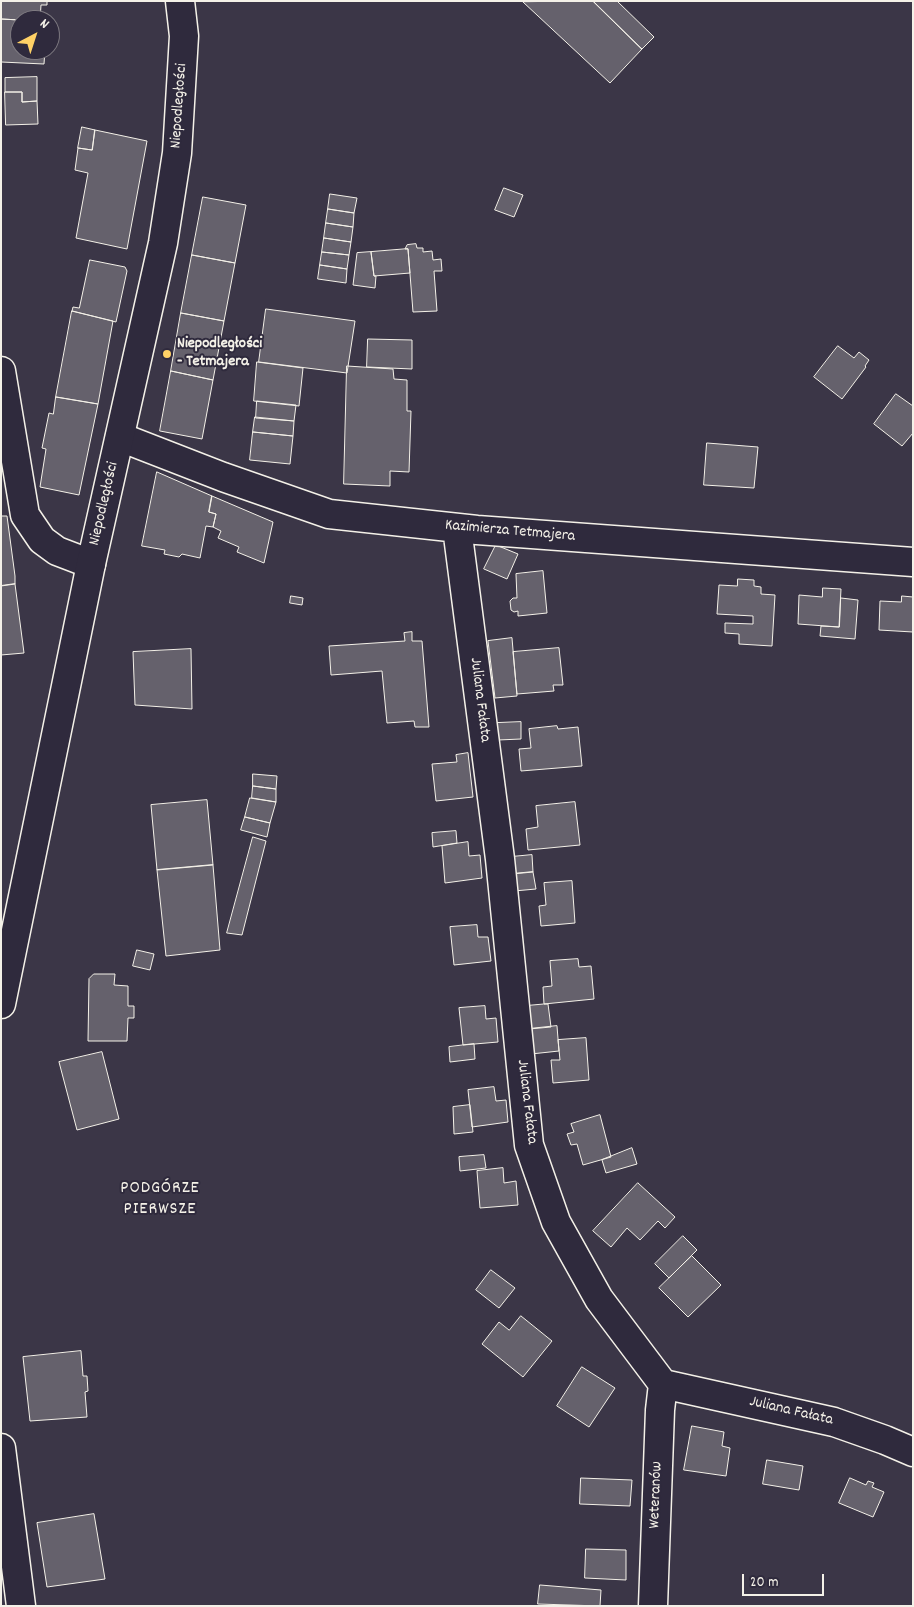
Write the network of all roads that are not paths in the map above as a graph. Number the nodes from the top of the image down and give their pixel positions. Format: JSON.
{"nodes":[{"id":1,"x":180,"y":1,"type":"edge"},
{"id":2,"x":1,"y":371,"type":"edge"},
{"id":3,"x":120,"y":437,"type":"junction"},
{"id":4,"x":12,"y":505,"type":"edge"},
{"id":5,"x":457,"y":528,"type":"junction"},
{"id":6,"x":913,"y":562,"type":"edge"},
{"id":7,"x":91,"y":564,"type":"junction"},
{"id":8,"x":1,"y":1004,"type":"edge"},
{"id":9,"x":663,"y":1384,"type":"junction"},
{"id":10,"x":1,"y":1448,"type":"edge"},
{"id":11,"x":913,"y":1452,"type":"edge"},
{"id":12,"x":21,"y":1606,"type":"edge"},
{"id":13,"x":653,"y":1606,"type":"edge"}],
"edges":[{"from":1,"to":3,"type":"street","name":"Niepodległości"},
{"from":2,"to":4,"type":"street"},
{"from":3,"to":5,"type":"street","name":"Kazimierza Tetmajera"},
{"from":3,"to":7,"type":"street","name":"Niepodległości"},
{"from":4,"to":7,"type":"street"},
{"from":5,"to":6,"type":"street","name":"Kazimierza Tetmajera"},
{"from":5,"to":9,"type":"street","name":"Juliana Fałata"},
{"from":7,"to":8,"type":"street","name":"Niepodległości"},
{"from":9,"to":11,"type":"street","name":"Juliana Fałata"},
{"from":9,"to":13,"type":"street","name":"Weteranów"},
{"from":10,"to":12,"type":"street"}]}
